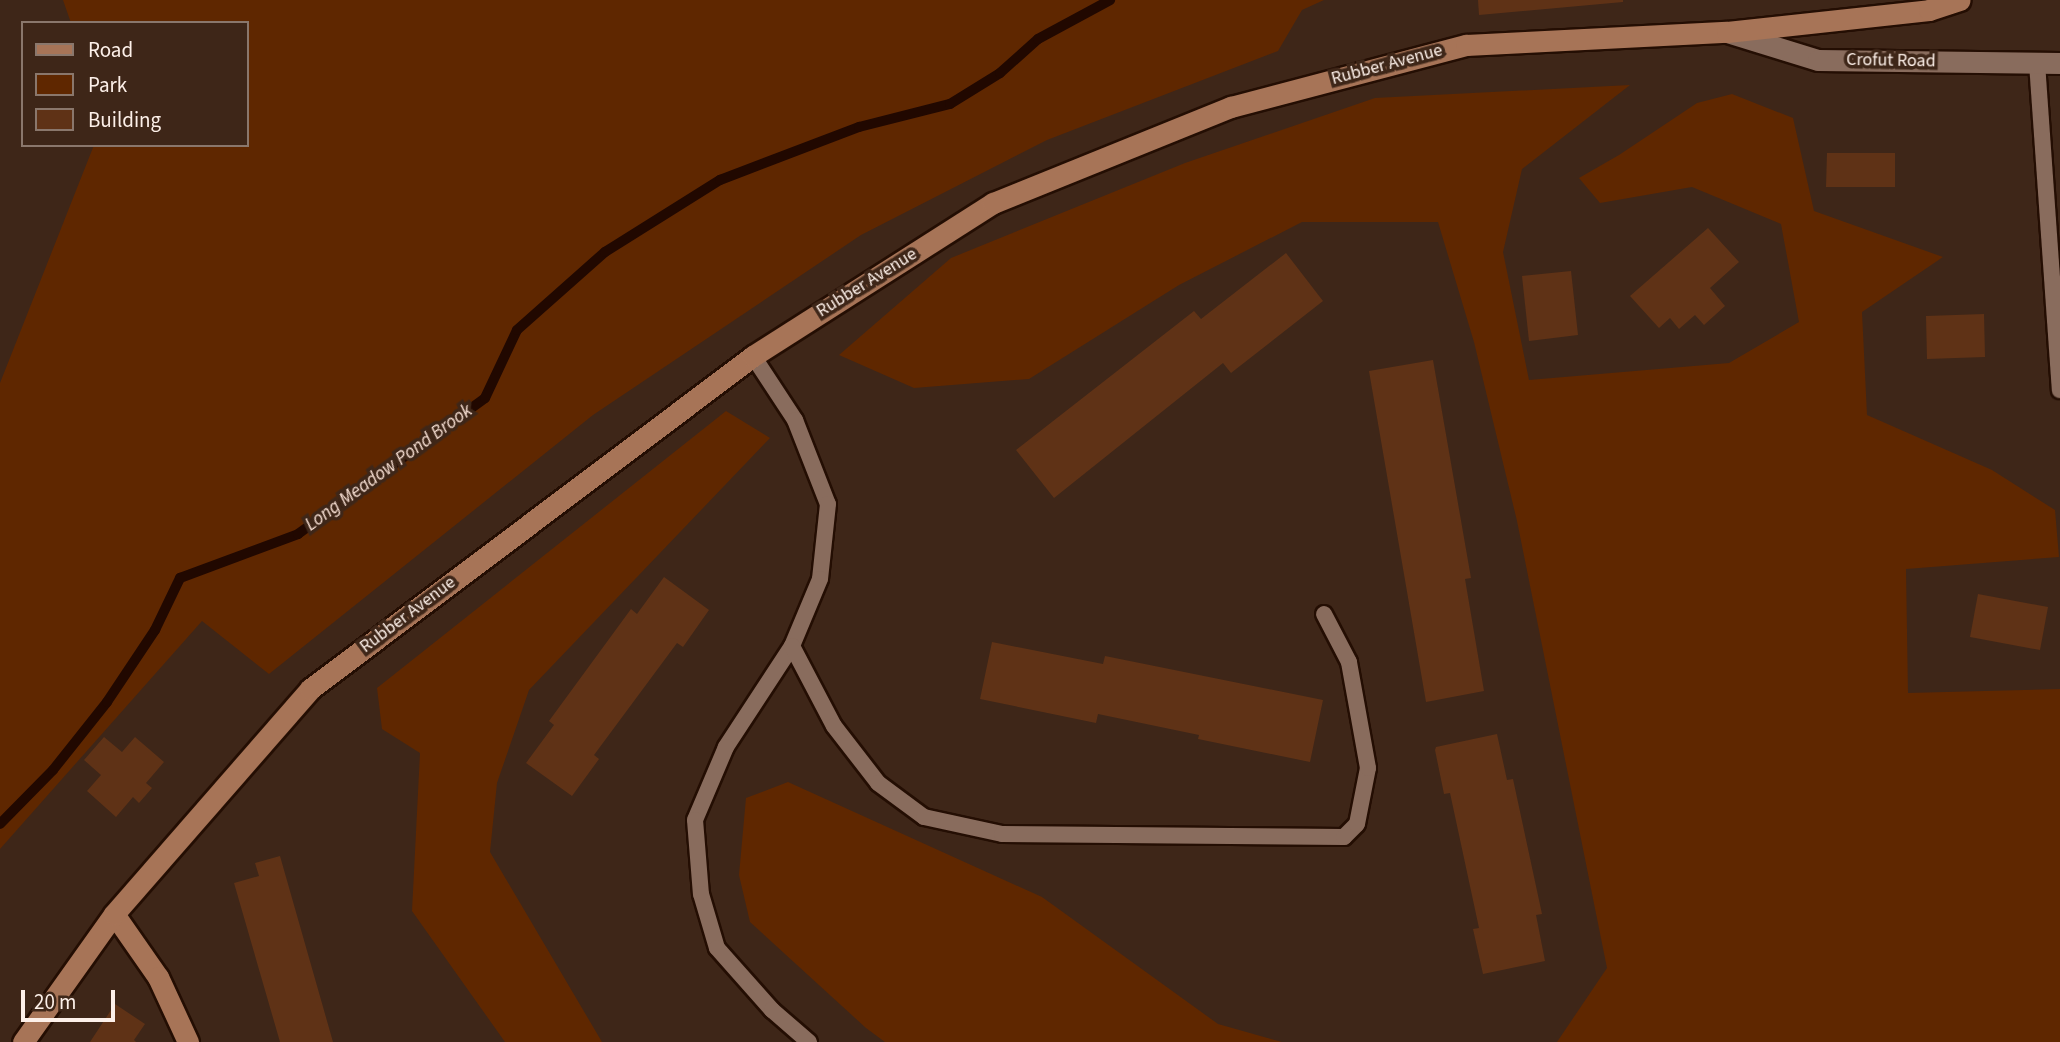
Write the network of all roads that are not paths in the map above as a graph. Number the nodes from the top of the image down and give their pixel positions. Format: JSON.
{"nodes":[{"id":1,"x":1959,"y":0,"type":"edge"},
{"id":2,"x":1727,"y":32,"type":"junction"},
{"id":3,"x":2037,"y":63,"type":"junction"},
{"id":4,"x":2060,"y":63,"type":"edge"},
{"id":5,"x":753,"y":356,"type":"junction"},
{"id":6,"x":2060,"y":390,"type":"edge"},
{"id":7,"x":1324,"y":614,"type":"dead end"},
{"id":8,"x":792,"y":646,"type":"junction"},
{"id":9,"x":114,"y":914,"type":"junction"},
{"id":10,"x":23,"y":1042,"type":"edge"},
{"id":11,"x":188,"y":1042,"type":"edge"},
{"id":12,"x":809,"y":1042,"type":"edge"}],
"edges":[{"from":1,"to":2,"type":"street","name":"Rubber Avenue"},
{"from":2,"to":3,"type":"street","name":"Crofut Road"},
{"from":2,"to":5,"type":"street","name":"Rubber Avenue"},
{"from":3,"to":4,"type":"street","name":"Crofut Road"},
{"from":3,"to":6,"type":"lane"},
{"from":5,"to":8,"type":"lane"},
{"from":5,"to":9,"type":"street","name":"Rubber Avenue"},
{"from":7,"to":8,"type":"lane"},
{"from":8,"to":12,"type":"lane"},
{"from":9,"to":10,"type":"street","name":"Rubber Avenue"},
{"from":9,"to":11,"type":"street"}]}
